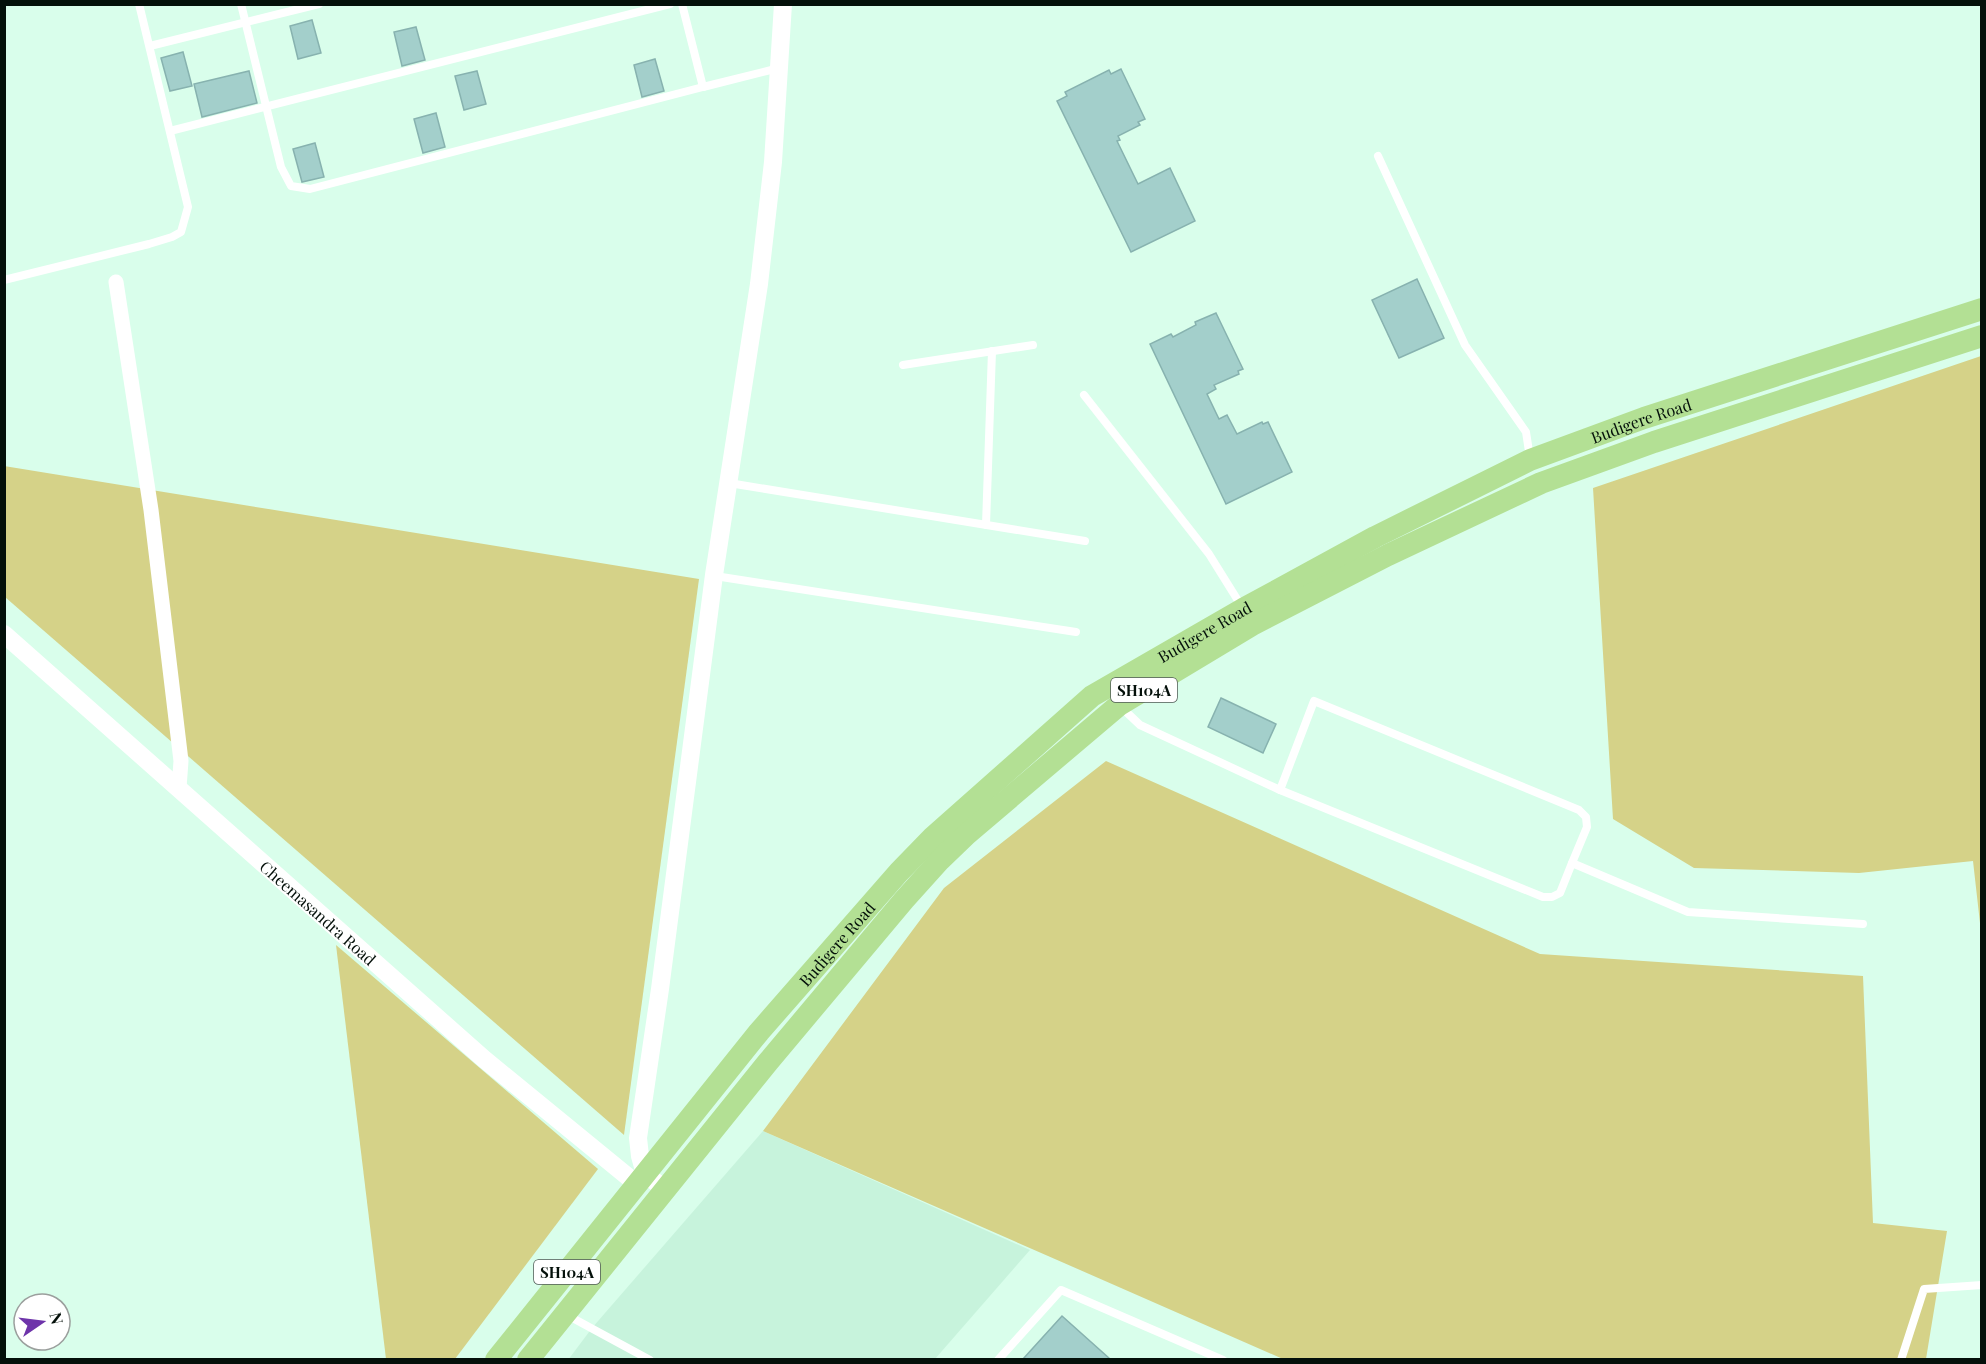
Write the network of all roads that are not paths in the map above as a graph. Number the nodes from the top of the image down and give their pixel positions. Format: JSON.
{"nodes":[{"id":1,"x":139,"y":4,"type":"edge"},
{"id":2,"x":240,"y":4,"type":"edge"},
{"id":3,"x":319,"y":4,"type":"edge"},
{"id":4,"x":670,"y":4,"type":"edge"},
{"id":5,"x":682,"y":4,"type":"edge"},
{"id":6,"x":783,"y":4,"type":"edge"},
{"id":7,"x":245,"y":23,"type":"junction"},
{"id":8,"x":150,"y":46,"type":"junction"},
{"id":9,"x":780,"y":68,"type":"junction"},
{"id":10,"x":703,"y":87,"type":"junction"},
{"id":11,"x":266,"y":108,"type":"junction"},
{"id":12,"x":170,"y":131,"type":"junction"},
{"id":13,"x":1378,"y":156,"type":"dead end"},
{"id":14,"x":4,"y":280,"type":"edge"},
{"id":15,"x":116,"y":282,"type":"dead end"},
{"id":16,"x":1982,"y":309,"type":"edge"},
{"id":17,"x":1982,"y":336,"type":"edge"},
{"id":18,"x":1034,"y":345,"type":"dead end"},
{"id":19,"x":992,"y":351,"type":"junction"},
{"id":20,"x":903,"y":365,"type":"dead end"},
{"id":21,"x":1084,"y":395,"type":"dead end"},
{"id":22,"x":1530,"y":460,"type":"junction"},
{"id":23,"x":727,"y":483,"type":"junction"},
{"id":24,"x":986,"y":525,"type":"junction"},
{"id":25,"x":1085,"y":541,"type":"dead end"},
{"id":26,"x":714,"y":575,"type":"junction"},
{"id":27,"x":1243,"y":609,"type":"junction"},
{"id":28,"x":1076,"y":632,"type":"dead end"},
{"id":29,"x":4,"y":634,"type":"edge"},
{"id":30,"x":1119,"y":705,"type":"junction"},
{"id":31,"x":179,"y":788,"type":"junction"},
{"id":32,"x":1280,"y":790,"type":"junction"},
{"id":33,"x":1572,"y":863,"type":"junction"},
{"id":34,"x":1863,"y":924,"type":"dead end"},
{"id":35,"x":642,"y":1180,"type":"junction"},
{"id":36,"x":666,"y":1190,"type":"junction"},
{"id":37,"x":1982,"y":1286,"type":"edge"},
{"id":38,"x":566,"y":1314,"type":"junction"},
{"id":39,"x":496,"y":1359,"type":"edge"},
{"id":40,"x":528,"y":1359,"type":"edge"},
{"id":41,"x":650,"y":1359,"type":"edge"},
{"id":42,"x":998,"y":1359,"type":"edge"},
{"id":43,"x":1222,"y":1359,"type":"edge"},
{"id":44,"x":1901,"y":1359,"type":"edge"}],
"edges":[{"from":1,"to":8,"type":"lane"},
{"from":2,"to":7,"type":"lane"},
{"from":3,"to":7,"type":"lane"},
{"from":4,"to":11,"type":"lane"},
{"from":5,"to":10,"type":"lane"},
{"from":6,"to":9,"type":"street"},
{"from":7,"to":8,"type":"lane"},
{"from":7,"to":11,"type":"lane"},
{"from":8,"to":12,"type":"lane"},
{"from":9,"to":10,"type":"lane"},
{"from":9,"to":23,"type":"street"},
{"from":10,"to":11,"type":"lane"},
{"from":11,"to":12,"type":"lane"},
{"from":12,"to":14,"type":"lane"},
{"from":13,"to":22,"type":"lane"},
{"from":15,"to":31,"type":"street"},
{"from":16,"to":22,"type":"main road","name":"Budigere Road","number":"SH104A"},
{"from":17,"to":30,"type":"main road","name":"Budigere Road","number":"SH104A"},
{"from":18,"to":19,"type":"lane"},
{"from":19,"to":20,"type":"lane"},
{"from":19,"to":24,"type":"lane"},
{"from":21,"to":27,"type":"lane"},
{"from":22,"to":27,"type":"main road","name":"Budigere Road","number":"SH104A"},
{"from":23,"to":24,"type":"lane"},
{"from":23,"to":26,"type":"street"},
{"from":24,"to":25,"type":"lane"},
{"from":26,"to":28,"type":"lane"},
{"from":26,"to":35,"type":"street"},
{"from":27,"to":35,"type":"main road","name":"Budigere Road","number":"SH104A"},
{"from":29,"to":31,"type":"street","name":"Cheemasandra Road"},
{"from":30,"to":32,"type":"lane"},
{"from":30,"to":36,"type":"main road","name":"Budigere Road","number":"SH104A"},
{"from":31,"to":35,"type":"street","name":"Cheemasandra Road"},
{"from":32,"to":33,"type":"lane"},
{"from":32,"to":33,"type":"lane"},
{"from":33,"to":34,"type":"lane"},
{"from":35,"to":36,"type":"street","name":"Cheemasandra Road"},
{"from":35,"to":39,"type":"main road","name":"Budigere Road","number":"SH104A"},
{"from":36,"to":38,"type":"main road","name":"Budigere Road","number":"SH104A"},
{"from":37,"to":44,"type":"lane"},
{"from":38,"to":40,"type":"main road","name":"Budigere Road","number":"SH104A"},
{"from":38,"to":41,"type":"lane"},
{"from":42,"to":43,"type":"lane"}]}
